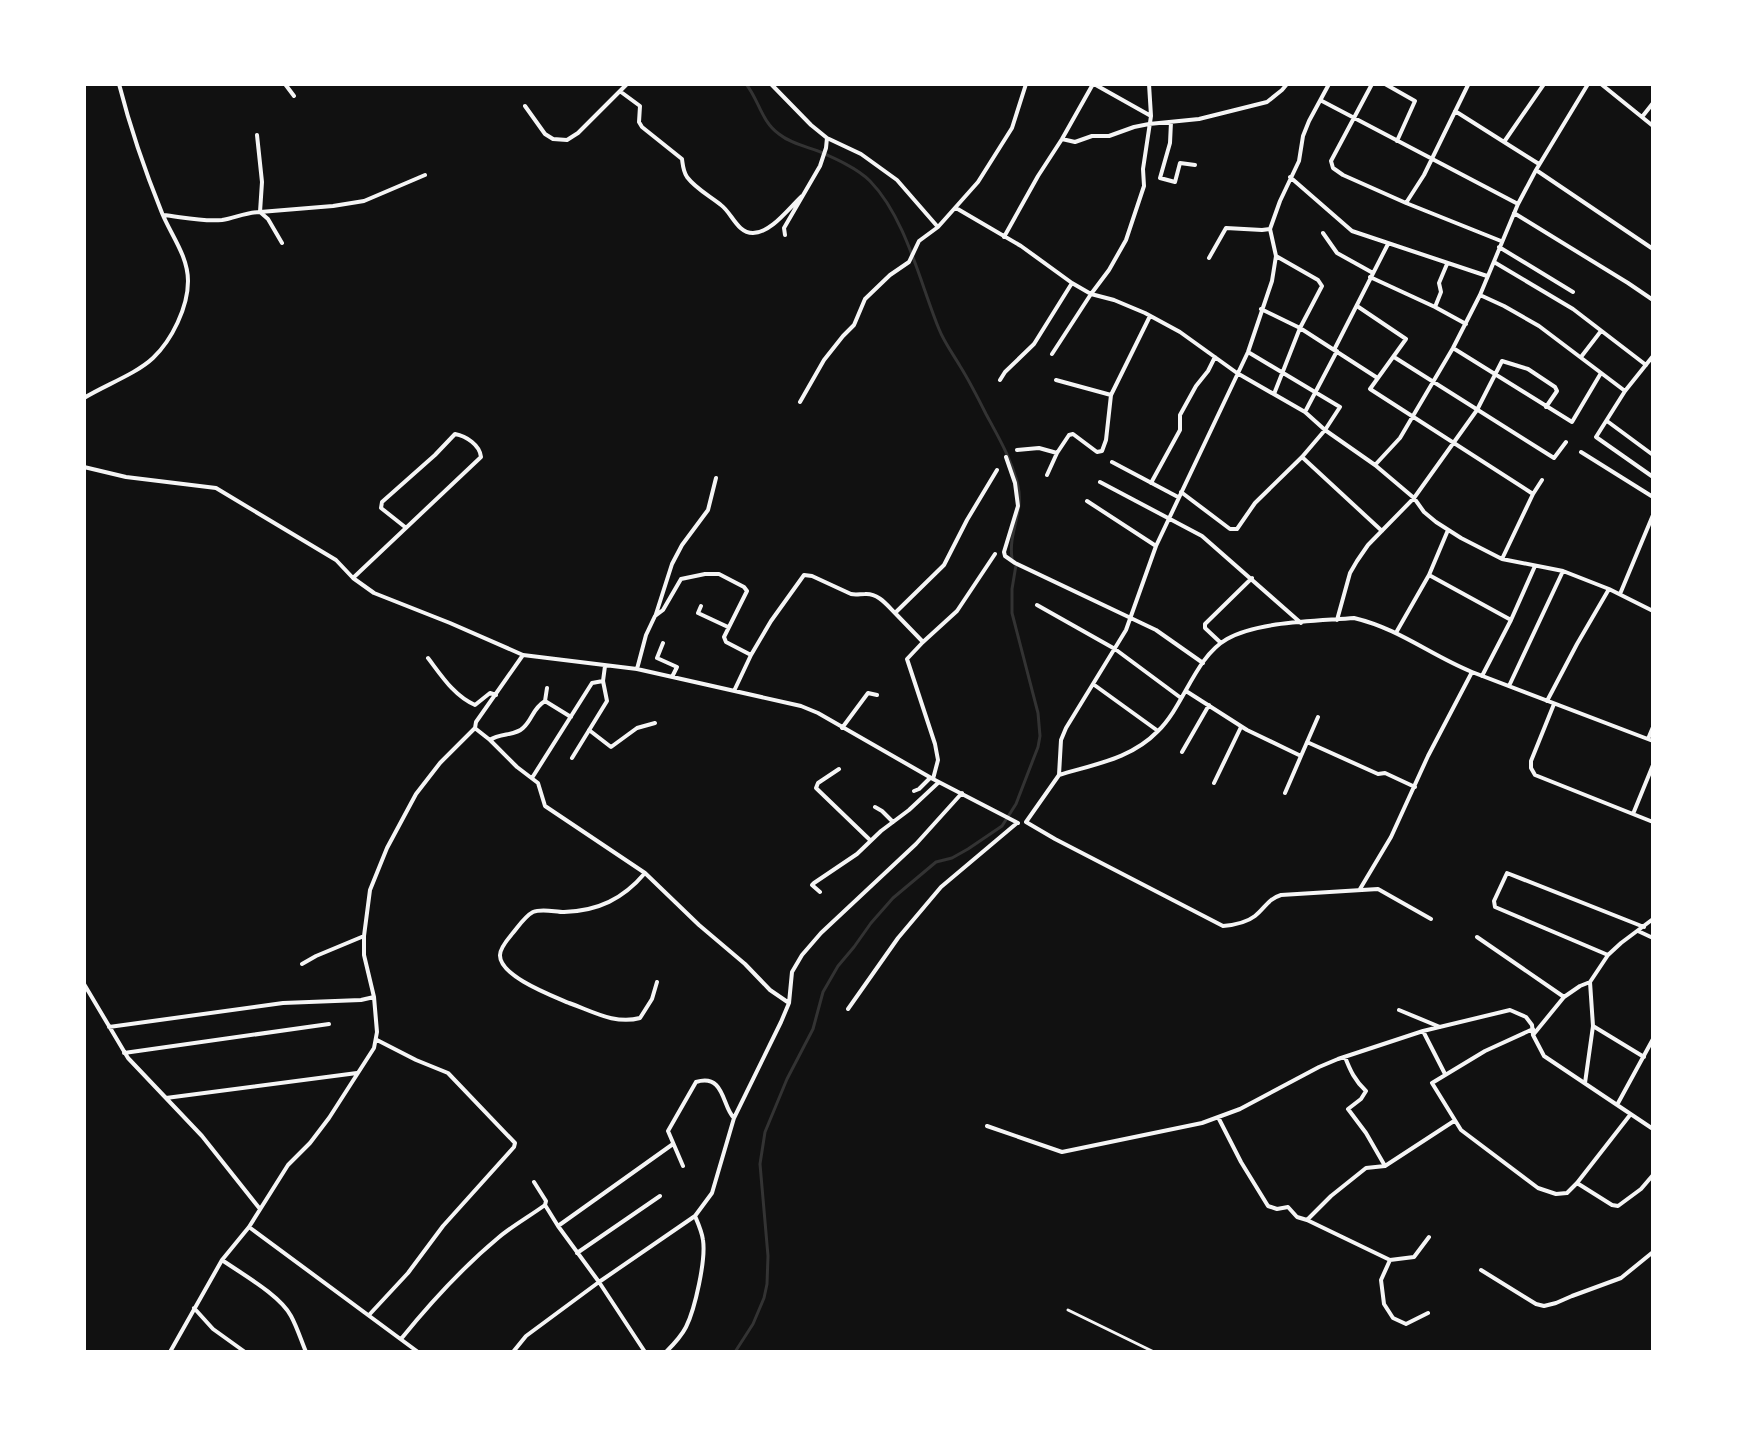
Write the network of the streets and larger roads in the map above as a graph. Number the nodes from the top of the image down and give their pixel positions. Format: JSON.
{"nodes":[{"id":1,"x":119,"y":84,"type":"edge"},
{"id":2,"x":285,"y":84,"type":"edge"},
{"id":3,"x":627,"y":84,"type":"edge"},
{"id":4,"x":771,"y":84,"type":"edge"},
{"id":5,"x":1026,"y":84,"type":"edge"},
{"id":6,"x":1094,"y":84,"type":"edge"},
{"id":7,"x":1149,"y":84,"type":"edge"},
{"id":8,"x":1286,"y":84,"type":"edge"},
{"id":9,"x":1329,"y":84,"type":"edge"},
{"id":10,"x":1372,"y":84,"type":"edge"},
{"id":11,"x":1385,"y":84,"type":"edge"},
{"id":12,"x":1469,"y":84,"type":"edge"},
{"id":13,"x":1544,"y":84,"type":"edge"},
{"id":14,"x":1588,"y":84,"type":"edge"},
{"id":15,"x":1601,"y":84,"type":"edge"},
{"id":16,"x":621,"y":92,"type":"junction"},
{"id":17,"x":294,"y":96,"type":"dead end"},
{"id":18,"x":1321,"y":100,"type":"junction"},
{"id":19,"x":1653,"y":103,"type":"edge"},
{"id":20,"x":525,"y":106,"type":"dead end"},
{"id":21,"x":1455,"y":111,"type":"junction"},
{"id":22,"x":1151,"y":116,"type":"junction"},
{"id":23,"x":1642,"y":117,"type":"junction"},
{"id":24,"x":1354,"y":118,"type":"junction"},
{"id":25,"x":1171,"y":122,"type":"junction"},
{"id":26,"x":1149,"y":124,"type":"junction"},
{"id":27,"x":1653,"y":126,"type":"edge"},
{"id":28,"x":257,"y":135,"type":"dead end"},
{"id":29,"x":827,"y":138,"type":"junction"},
{"id":30,"x":1062,"y":139,"type":"junction"},
{"id":31,"x":1397,"y":141,"type":"junction"},
{"id":32,"x":1504,"y":142,"type":"junction"},
{"id":33,"x":1431,"y":160,"type":"junction"},
{"id":34,"x":1539,"y":164,"type":"junction"},
{"id":35,"x":1195,"y":165,"type":"dead end"},
{"id":36,"x":1536,"y":170,"type":"junction"},
{"id":37,"x":425,"y":175,"type":"dead end"},
{"id":38,"x":1290,"y":177,"type":"junction"},
{"id":39,"x":802,"y":196,"type":"junction"},
{"id":40,"x":1406,"y":203,"type":"junction"},
{"id":41,"x":1518,"y":204,"type":"junction"},
{"id":42,"x":956,"y":208,"type":"junction"},
{"id":43,"x":260,"y":212,"type":"junction"},
{"id":44,"x":1514,"y":213,"type":"junction"},
{"id":45,"x":163,"y":215,"type":"junction"},
{"id":46,"x":938,"y":227,"type":"junction"},
{"id":47,"x":1270,"y":229,"type":"junction"},
{"id":48,"x":1323,"y":233,"type":"dead end"},
{"id":49,"x":785,"y":235,"type":"dead end"},
{"id":50,"x":1004,"y":237,"type":"junction"},
{"id":51,"x":282,"y":243,"type":"dead end"},
{"id":52,"x":1388,"y":244,"type":"junction"},
{"id":53,"x":1500,"y":244,"type":"junction"},
{"id":54,"x":1653,"y":249,"type":"edge"},
{"id":55,"x":1276,"y":256,"type":"junction"},
{"id":56,"x":1209,"y":258,"type":"dead end"},
{"id":57,"x":1494,"y":262,"type":"junction"},
{"id":58,"x":1447,"y":264,"type":"junction"},
{"id":59,"x":1372,"y":275,"type":"junction"},
{"id":60,"x":1487,"y":276,"type":"junction"},
{"id":61,"x":1072,"y":283,"type":"junction"},
{"id":62,"x":1573,"y":292,"type":"dead end"},
{"id":63,"x":1091,"y":294,"type":"junction"},
{"id":64,"x":1480,"y":295,"type":"junction"},
{"id":65,"x":1653,"y":300,"type":"edge"},
{"id":66,"x":1357,"y":306,"type":"junction"},
{"id":67,"x":1435,"y":307,"type":"junction"},
{"id":68,"x":1261,"y":309,"type":"junction"},
{"id":69,"x":1150,"y":316,"type":"junction"},
{"id":70,"x":1467,"y":324,"type":"junction"},
{"id":71,"x":1300,"y":328,"type":"junction"},
{"id":72,"x":1601,"y":331,"type":"junction"},
{"id":73,"x":1453,"y":348,"type":"junction"},
{"id":74,"x":1336,"y":351,"type":"junction"},
{"id":75,"x":1248,"y":352,"type":"junction"},
{"id":76,"x":1052,"y":354,"type":"dead end"},
{"id":77,"x":1653,"y":356,"type":"edge"},
{"id":78,"x":1215,"y":357,"type":"junction"},
{"id":79,"x":1394,"y":357,"type":"junction"},
{"id":80,"x":1581,"y":357,"type":"junction"},
{"id":81,"x":1646,"y":365,"type":"junction"},
{"id":82,"x":1237,"y":373,"type":"junction"},
{"id":83,"x":1601,"y":373,"type":"junction"},
{"id":84,"x":1282,"y":374,"type":"junction"},
{"id":85,"x":1495,"y":374,"type":"junction"},
{"id":86,"x":1377,"y":377,"type":"junction"},
{"id":87,"x":1000,"y":380,"type":"dead end"},
{"id":88,"x":1056,"y":380,"type":"dead end"},
{"id":89,"x":1434,"y":382,"type":"junction"},
{"id":90,"x":1625,"y":391,"type":"junction"},
{"id":91,"x":1316,"y":392,"type":"junction"},
{"id":92,"x":1274,"y":394,"type":"junction"},
{"id":93,"x":1111,"y":395,"type":"junction"},
{"id":94,"x":84,"y":398,"type":"edge"},
{"id":95,"x":800,"y":402,"type":"dead end"},
{"id":96,"x":1546,"y":407,"type":"junction"},
{"id":97,"x":1477,"y":410,"type":"junction"},
{"id":98,"x":1305,"y":412,"type":"junction"},
{"id":99,"x":1413,"y":417,"type":"junction"},
{"id":100,"x":1607,"y":421,"type":"junction"},
{"id":101,"x":1325,"y":430,"type":"junction"},
{"id":102,"x":1566,"y":442,"type":"dead end"},
{"id":103,"x":1454,"y":443,"type":"junction"},
{"id":104,"x":1017,"y":450,"type":"dead end"},
{"id":105,"x":1581,"y":452,"type":"dead end"},
{"id":106,"x":1057,"y":453,"type":"junction"},
{"id":107,"x":1653,"y":455,"type":"edge"},
{"id":108,"x":1006,"y":457,"type":"dead end"},
{"id":109,"x":1302,"y":457,"type":"junction"},
{"id":110,"x":1112,"y":462,"type":"dead end"},
{"id":111,"x":1375,"y":465,"type":"junction"},
{"id":112,"x":84,"y":467,"type":"edge"},
{"id":113,"x":997,"y":470,"type":"dead end"},
{"id":114,"x":1047,"y":475,"type":"dead end"},
{"id":115,"x":1653,"y":477,"type":"edge"},
{"id":116,"x":716,"y":478,"type":"dead end"},
{"id":117,"x":1542,"y":480,"type":"dead end"},
{"id":118,"x":1100,"y":482,"type":"dead end"},
{"id":119,"x":1151,"y":483,"type":"junction"},
{"id":120,"x":1179,"y":494,"type":"junction"},
{"id":121,"x":1533,"y":494,"type":"junction"},
{"id":122,"x":1653,"y":497,"type":"edge"},
{"id":123,"x":1414,"y":498,"type":"junction"},
{"id":124,"x":1087,"y":501,"type":"dead end"},
{"id":125,"x":1653,"y":515,"type":"edge"},
{"id":126,"x":1169,"y":517,"type":"junction"},
{"id":127,"x":405,"y":527,"type":"junction"},
{"id":128,"x":1448,"y":530,"type":"junction"},
{"id":129,"x":1382,"y":531,"type":"junction"},
{"id":130,"x":1156,"y":546,"type":"junction"},
{"id":131,"x":995,"y":554,"type":"dead end"},
{"id":132,"x":1502,"y":559,"type":"junction"},
{"id":133,"x":1535,"y":566,"type":"junction"},
{"id":134,"x":1563,"y":571,"type":"junction"},
{"id":135,"x":1429,"y":575,"type":"junction"},
{"id":136,"x":353,"y":578,"type":"junction"},
{"id":137,"x":1252,"y":578,"type":"junction"},
{"id":138,"x":1609,"y":589,"type":"junction"},
{"id":139,"x":1620,"y":595,"type":"junction"},
{"id":140,"x":1037,"y":605,"type":"dead end"},
{"id":141,"x":701,"y":606,"type":"dead end"},
{"id":142,"x":1653,"y":611,"type":"edge"},
{"id":143,"x":895,"y":613,"type":"junction"},
{"id":144,"x":655,"y":616,"type":"junction"},
{"id":145,"x":1132,"y":617,"type":"junction"},
{"id":146,"x":1337,"y":620,"type":"junction"},
{"id":147,"x":1511,"y":620,"type":"junction"},
{"id":148,"x":1301,"y":623,"type":"junction"},
{"id":149,"x":728,"y":627,"type":"junction"},
{"id":150,"x":1397,"y":632,"type":"junction"},
{"id":151,"x":923,"y":642,"type":"junction"},
{"id":152,"x":663,"y":643,"type":"dead end"},
{"id":153,"x":1221,"y":643,"type":"junction"},
{"id":154,"x":1115,"y":649,"type":"junction"},
{"id":155,"x":523,"y":655,"type":"junction"},
{"id":156,"x":751,"y":655,"type":"junction"},
{"id":157,"x":428,"y":658,"type":"dead end"},
{"id":158,"x":1203,"y":663,"type":"junction"},
{"id":159,"x":605,"y":666,"type":"junction"},
{"id":160,"x":637,"y":669,"type":"junction"},
{"id":161,"x":1472,"y":672,"type":"junction"},
{"id":162,"x":1482,"y":676,"type":"junction"},
{"id":163,"x":672,"y":677,"type":"junction"},
{"id":164,"x":603,"y":681,"type":"junction"},
{"id":165,"x":1093,"y":684,"type":"junction"},
{"id":166,"x":1509,"y":686,"type":"junction"},
{"id":167,"x":547,"y":688,"type":"dead end"},
{"id":168,"x":734,"y":691,"type":"junction"},
{"id":169,"x":1186,"y":691,"type":"junction"},
{"id":170,"x":496,"y":695,"type":"junction"},
{"id":171,"x":877,"y":695,"type":"dead end"},
{"id":172,"x":1181,"y":698,"type":"junction"},
{"id":173,"x":545,"y":701,"type":"junction"},
{"id":174,"x":1547,"y":701,"type":"junction"},
{"id":175,"x":1554,"y":704,"type":"junction"},
{"id":176,"x":1209,"y":705,"type":"junction"},
{"id":177,"x":571,"y":717,"type":"junction"},
{"id":178,"x":1318,"y":717,"type":"dead end"},
{"id":179,"x":655,"y":723,"type":"dead end"},
{"id":180,"x":1241,"y":727,"type":"junction"},
{"id":181,"x":1653,"y":727,"type":"edge"},
{"id":182,"x":475,"y":728,"type":"junction"},
{"id":183,"x":842,"y":728,"type":"junction"},
{"id":184,"x":589,"y":730,"type":"junction"},
{"id":185,"x":1158,"y":731,"type":"junction"},
{"id":186,"x":490,"y":740,"type":"junction"},
{"id":187,"x":1651,"y":740,"type":"edge"},
{"id":188,"x":1307,"y":742,"type":"junction"},
{"id":189,"x":1182,"y":752,"type":"dead end"},
{"id":190,"x":1301,"y":756,"type":"junction"},
{"id":191,"x":572,"y":758,"type":"dead end"},
{"id":192,"x":1653,"y":765,"type":"edge"},
{"id":193,"x":839,"y":769,"type":"dead end"},
{"id":194,"x":1059,"y":775,"type":"junction"},
{"id":195,"x":532,"y":778,"type":"junction"},
{"id":196,"x":934,"y":779,"type":"junction"},
{"id":197,"x":1214,"y":783,"type":"dead end"},
{"id":198,"x":1415,"y":787,"type":"junction"},
{"id":199,"x":914,"y":791,"type":"dead end"},
{"id":200,"x":962,"y":793,"type":"junction"},
{"id":201,"x":1285,"y":793,"type":"dead end"},
{"id":202,"x":875,"y":807,"type":"dead end"},
{"id":203,"x":1633,"y":814,"type":"junction"},
{"id":204,"x":893,"y":822,"type":"junction"},
{"id":205,"x":1016,"y":822,"type":"junction"},
{"id":206,"x":1026,"y":822,"type":"junction"},
{"id":207,"x":1653,"y":822,"type":"edge"},
{"id":208,"x":870,"y":840,"type":"junction"},
{"id":209,"x":645,"y":873,"type":"junction"},
{"id":210,"x":1360,"y":889,"type":"junction"},
{"id":211,"x":820,"y":892,"type":"dead end"},
{"id":212,"x":1431,"y":919,"type":"dead end"},
{"id":213,"x":1653,"y":919,"type":"edge"},
{"id":214,"x":1644,"y":927,"type":"junction"},
{"id":215,"x":1638,"y":931,"type":"junction"},
{"id":216,"x":364,"y":936,"type":"junction"},
{"id":217,"x":1477,"y":937,"type":"dead end"},
{"id":218,"x":1653,"y":938,"type":"edge"},
{"id":219,"x":1608,"y":955,"type":"junction"},
{"id":220,"x":302,"y":964,"type":"dead end"},
{"id":221,"x":657,"y":982,"type":"dead end"},
{"id":222,"x":1590,"y":982,"type":"junction"},
{"id":223,"x":84,"y":984,"type":"edge"},
{"id":224,"x":374,"y":997,"type":"junction"},
{"id":225,"x":1564,"y":997,"type":"junction"},
{"id":226,"x":789,"y":1003,"type":"junction"},
{"id":227,"x":848,"y":1009,"type":"dead end"},
{"id":228,"x":1399,"y":1010,"type":"dead end"},
{"id":229,"x":329,"y":1024,"type":"dead end"},
{"id":230,"x":1593,"y":1026,"type":"junction"},
{"id":231,"x":109,"y":1027,"type":"junction"},
{"id":232,"x":1443,"y":1027,"type":"junction"},
{"id":233,"x":1533,"y":1029,"type":"junction"},
{"id":234,"x":1423,"y":1031,"type":"junction"},
{"id":235,"x":1533,"y":1035,"type":"junction"},
{"id":236,"x":377,"y":1039,"type":"junction"},
{"id":237,"x":1653,"y":1039,"type":"edge"},
{"id":238,"x":124,"y":1053,"type":"junction"},
{"id":239,"x":1345,"y":1057,"type":"junction"},
{"id":240,"x":1644,"y":1057,"type":"junction"},
{"id":241,"x":357,"y":1073,"type":"junction"},
{"id":242,"x":1445,"y":1074,"type":"junction"},
{"id":243,"x":1585,"y":1083,"type":"junction"},
{"id":244,"x":166,"y":1098,"type":"junction"},
{"id":245,"x":1617,"y":1105,"type":"junction"},
{"id":246,"x":1630,"y":1115,"type":"junction"},
{"id":247,"x":1218,"y":1117,"type":"junction"},
{"id":248,"x":734,"y":1118,"type":"junction"},
{"id":249,"x":1454,"y":1121,"type":"junction"},
{"id":250,"x":987,"y":1126,"type":"dead end"},
{"id":251,"x":1653,"y":1129,"type":"edge"},
{"id":252,"x":674,"y":1144,"type":"junction"},
{"id":253,"x":683,"y":1166,"type":"dead end"},
{"id":254,"x":1385,"y":1166,"type":"junction"},
{"id":255,"x":1653,"y":1175,"type":"edge"},
{"id":256,"x":534,"y":1182,"type":"dead end"},
{"id":257,"x":1577,"y":1183,"type":"junction"},
{"id":258,"x":660,"y":1196,"type":"dead end"},
{"id":259,"x":545,"y":1205,"type":"junction"},
{"id":260,"x":260,"y":1209,"type":"junction"},
{"id":261,"x":695,"y":1216,"type":"junction"},
{"id":262,"x":1307,"y":1220,"type":"junction"},
{"id":263,"x":558,"y":1226,"type":"junction"},
{"id":264,"x":249,"y":1227,"type":"junction"},
{"id":265,"x":1429,"y":1237,"type":"dead end"},
{"id":266,"x":1653,"y":1252,"type":"edge"},
{"id":267,"x":577,"y":1253,"type":"junction"},
{"id":268,"x":222,"y":1260,"type":"junction"},
{"id":269,"x":1390,"y":1260,"type":"junction"},
{"id":270,"x":1481,"y":1270,"type":"dead end"},
{"id":271,"x":599,"y":1282,"type":"junction"},
{"id":272,"x":194,"y":1308,"type":"junction"},
{"id":273,"x":1068,"y":1310,"type":"dead end"},
{"id":274,"x":1428,"y":1313,"type":"dead end"},
{"id":275,"x":369,"y":1315,"type":"junction"},
{"id":276,"x":401,"y":1339,"type":"junction"},
{"id":277,"x":170,"y":1352,"type":"edge"},
{"id":278,"x":245,"y":1352,"type":"edge"},
{"id":279,"x":306,"y":1352,"type":"edge"},
{"id":280,"x":418,"y":1352,"type":"edge"},
{"id":281,"x":513,"y":1352,"type":"edge"},
{"id":282,"x":645,"y":1352,"type":"edge"},
{"id":283,"x":666,"y":1352,"type":"edge"},
{"id":284,"x":1154,"y":1352,"type":"edge"}],
"edges":[{"from":1,"to":45,"type":"street"},
{"from":2,"to":17,"type":"street"},
{"from":3,"to":16,"type":"street"},
{"from":4,"to":29,"type":"street"},
{"from":5,"to":42,"type":"street"},
{"from":6,"to":22,"type":"street"},
{"from":6,"to":30,"type":"street"},
{"from":7,"to":22,"type":"street"},
{"from":8,"to":25,"type":"street"},
{"from":9,"to":18,"type":"street"},
{"from":10,"to":24,"type":"street"},
{"from":11,"to":31,"type":"street"},
{"from":12,"to":21,"type":"street"},
{"from":13,"to":32,"type":"street"},
{"from":14,"to":34,"type":"street"},
{"from":15,"to":23,"type":"street"},
{"from":16,"to":20,"type":"street"},
{"from":16,"to":39,"type":"street"},
{"from":18,"to":24,"type":"street"},
{"from":18,"to":38,"type":"street"},
{"from":19,"to":23,"type":"street"},
{"from":21,"to":32,"type":"street"},
{"from":21,"to":33,"type":"street"},
{"from":22,"to":26,"type":"street"},
{"from":23,"to":27,"type":"street"},
{"from":24,"to":31,"type":"street"},
{"from":24,"to":40,"type":"street"},
{"from":25,"to":26,"type":"street"},
{"from":25,"to":35,"type":"street"},
{"from":26,"to":30,"type":"street"},
{"from":26,"to":63,"type":"street"},
{"from":28,"to":43,"type":"street"},
{"from":29,"to":39,"type":"street"},
{"from":29,"to":46,"type":"street"},
{"from":30,"to":50,"type":"street"},
{"from":31,"to":33,"type":"street"},
{"from":32,"to":34,"type":"street"},
{"from":33,"to":40,"type":"street"},
{"from":33,"to":41,"type":"street"},
{"from":34,"to":36,"type":"street"},
{"from":36,"to":41,"type":"street"},
{"from":36,"to":54,"type":"street"},
{"from":37,"to":43,"type":"street"},
{"from":38,"to":47,"type":"street"},
{"from":38,"to":52,"type":"street"},
{"from":39,"to":49,"type":"street"},
{"from":40,"to":53,"type":"street"},
{"from":41,"to":44,"type":"street"},
{"from":42,"to":46,"type":"street"},
{"from":42,"to":50,"type":"street"},
{"from":43,"to":45,"type":"street"},
{"from":43,"to":51,"type":"street"},
{"from":44,"to":53,"type":"street"},
{"from":44,"to":65,"type":"street"},
{"from":45,"to":94,"type":"street"},
{"from":46,"to":95,"type":"street"},
{"from":47,"to":55,"type":"street"},
{"from":47,"to":56,"type":"street"},
{"from":48,"to":59,"type":"street"},
{"from":50,"to":61,"type":"street"},
{"from":52,"to":58,"type":"street"},
{"from":52,"to":59,"type":"street"},
{"from":53,"to":57,"type":"street"},
{"from":53,"to":62,"type":"street"},
{"from":55,"to":68,"type":"street"},
{"from":55,"to":71,"type":"street"},
{"from":57,"to":60,"type":"street"},
{"from":57,"to":72,"type":"street"},
{"from":58,"to":60,"type":"street"},
{"from":58,"to":67,"type":"street"},
{"from":59,"to":66,"type":"street"},
{"from":59,"to":67,"type":"street"},
{"from":60,"to":64,"type":"street"},
{"from":61,"to":63,"type":"street"},
{"from":61,"to":87,"type":"street"},
{"from":63,"to":69,"type":"street"},
{"from":63,"to":76,"type":"street"},
{"from":64,"to":70,"type":"street"},
{"from":64,"to":80,"type":"street"},
{"from":66,"to":74,"type":"street"},
{"from":66,"to":79,"type":"street"},
{"from":67,"to":70,"type":"street"},
{"from":68,"to":71,"type":"street"},
{"from":68,"to":75,"type":"street"},
{"from":69,"to":78,"type":"street"},
{"from":69,"to":93,"type":"street"},
{"from":70,"to":73,"type":"street"},
{"from":71,"to":74,"type":"street"},
{"from":71,"to":84,"type":"street"},
{"from":72,"to":80,"type":"street"},
{"from":72,"to":81,"type":"street"},
{"from":73,"to":85,"type":"street"},
{"from":73,"to":89,"type":"street"},
{"from":74,"to":86,"type":"street"},
{"from":74,"to":91,"type":"street"},
{"from":75,"to":82,"type":"street"},
{"from":75,"to":84,"type":"street"},
{"from":77,"to":81,"type":"street"},
{"from":78,"to":82,"type":"street"},
{"from":78,"to":119,"type":"street"},
{"from":79,"to":86,"type":"street"},
{"from":79,"to":89,"type":"street"},
{"from":80,"to":83,"type":"street"},
{"from":81,"to":90,"type":"street"},
{"from":82,"to":92,"type":"street"},
{"from":82,"to":120,"type":"street"},
{"from":83,"to":90,"type":"street"},
{"from":83,"to":96,"type":"street"},
{"from":84,"to":91,"type":"street"},
{"from":84,"to":92,"type":"street"},
{"from":85,"to":96,"type":"street"},
{"from":85,"to":96,"type":"street"},
{"from":85,"to":97,"type":"street"},
{"from":86,"to":99,"type":"street"},
{"from":88,"to":93,"type":"street"},
{"from":89,"to":97,"type":"street"},
{"from":89,"to":99,"type":"street"},
{"from":90,"to":100,"type":"street"},
{"from":91,"to":98,"type":"street"},
{"from":91,"to":101,"type":"street"},
{"from":92,"to":98,"type":"street"},
{"from":93,"to":106,"type":"street"},
{"from":97,"to":102,"type":"street"},
{"from":97,"to":103,"type":"street"},
{"from":98,"to":101,"type":"street"},
{"from":99,"to":103,"type":"street"},
{"from":99,"to":111,"type":"street"},
{"from":100,"to":107,"type":"street"},
{"from":100,"to":115,"type":"street"},
{"from":101,"to":109,"type":"street"},
{"from":101,"to":111,"type":"street"},
{"from":103,"to":121,"type":"street"},
{"from":103,"to":123,"type":"street"},
{"from":104,"to":106,"type":"street"},
{"from":105,"to":122,"type":"street"},
{"from":106,"to":114,"type":"street"},
{"from":108,"to":145,"type":"street"},
{"from":109,"to":120,"type":"street"},
{"from":109,"to":129,"type":"street"},
{"from":110,"to":119,"type":"street"},
{"from":111,"to":123,"type":"street"},
{"from":112,"to":136,"type":"street"},
{"from":113,"to":143,"type":"street"},
{"from":116,"to":144,"type":"street"},
{"from":117,"to":121,"type":"street"},
{"from":118,"to":126,"type":"street"},
{"from":119,"to":120,"type":"street"},
{"from":120,"to":126,"type":"street"},
{"from":121,"to":132,"type":"street"},
{"from":123,"to":128,"type":"street"},
{"from":123,"to":129,"type":"street"},
{"from":124,"to":130,"type":"street"},
{"from":125,"to":139,"type":"street"},
{"from":126,"to":130,"type":"street"},
{"from":126,"to":137,"type":"street"},
{"from":127,"to":127,"type":"street"},
{"from":127,"to":136,"type":"street"},
{"from":128,"to":132,"type":"street"},
{"from":128,"to":135,"type":"street"},
{"from":129,"to":146,"type":"street"},
{"from":130,"to":145,"type":"street"},
{"from":131,"to":151,"type":"street"},
{"from":132,"to":133,"type":"street"},
{"from":133,"to":134,"type":"street"},
{"from":133,"to":147,"type":"street"},
{"from":134,"to":138,"type":"street"},
{"from":134,"to":166,"type":"street"},
{"from":135,"to":147,"type":"street"},
{"from":135,"to":150,"type":"street"},
{"from":136,"to":155,"type":"street"},
{"from":137,"to":148,"type":"street"},
{"from":137,"to":153,"type":"street"},
{"from":138,"to":139,"type":"street"},
{"from":138,"to":174,"type":"street"},
{"from":139,"to":142,"type":"street"},
{"from":140,"to":154,"type":"street"},
{"from":141,"to":149,"type":"street"},
{"from":143,"to":151,"type":"street"},
{"from":143,"to":156,"type":"street"},
{"from":144,"to":149,"type":"street"},
{"from":144,"to":160,"type":"street"},
{"from":145,"to":154,"type":"street"},
{"from":145,"to":158,"type":"street"},
{"from":146,"to":148,"type":"street"},
{"from":146,"to":150,"type":"street"},
{"from":147,"to":162,"type":"street"},
{"from":148,"to":153,"type":"street"},
{"from":149,"to":156,"type":"street"},
{"from":150,"to":161,"type":"street"},
{"from":151,"to":196,"type":"street"},
{"from":152,"to":163,"type":"street"},
{"from":153,"to":158,"type":"street"},
{"from":154,"to":165,"type":"street"},
{"from":154,"to":172,"type":"street"},
{"from":155,"to":159,"type":"street"},
{"from":155,"to":170,"type":"street"},
{"from":156,"to":168,"type":"street"},
{"from":157,"to":170,"type":"street"},
{"from":158,"to":169,"type":"street"},
{"from":159,"to":160,"type":"street"},
{"from":159,"to":164,"type":"street"},
{"from":160,"to":163,"type":"street"},
{"from":161,"to":162,"type":"street"},
{"from":161,"to":198,"type":"street"},
{"from":162,"to":166,"type":"street"},
{"from":163,"to":168,"type":"street"},
{"from":164,"to":177,"type":"street"},
{"from":164,"to":184,"type":"street"},
{"from":165,"to":185,"type":"street"},
{"from":165,"to":194,"type":"street"},
{"from":166,"to":174,"type":"street"},
{"from":167,"to":173,"type":"street"},
{"from":168,"to":183,"type":"street"},
{"from":169,"to":172,"type":"street"},
{"from":169,"to":176,"type":"street"},
{"from":170,"to":182,"type":"street"},
{"from":171,"to":183,"type":"street"},
{"from":172,"to":185,"type":"street"},
{"from":173,"to":177,"type":"street"},
{"from":173,"to":186,"type":"street"},
{"from":174,"to":175,"type":"street"},
{"from":175,"to":187,"type":"street"},
{"from":175,"to":203,"type":"street"},
{"from":176,"to":180,"type":"street"},
{"from":176,"to":189,"type":"street"},
{"from":177,"to":195,"type":"street"},
{"from":178,"to":188,"type":"street"},
{"from":179,"to":184,"type":"street"},
{"from":180,"to":190,"type":"street"},
{"from":180,"to":197,"type":"street"},
{"from":181,"to":187,"type":"street"},
{"from":182,"to":186,"type":"street"},
{"from":182,"to":216,"type":"street"},
{"from":183,"to":196,"type":"street"},
{"from":184,"to":191,"type":"street"},
{"from":185,"to":194,"type":"street"},
{"from":186,"to":195,"type":"street"},
{"from":188,"to":190,"type":"street"},
{"from":188,"to":198,"type":"street"},
{"from":190,"to":201,"type":"street"},
{"from":192,"to":203,"type":"street"},
{"from":193,"to":208,"type":"street"},
{"from":194,"to":206,"type":"street"},
{"from":195,"to":209,"type":"street"},
{"from":196,"to":199,"type":"street"},
{"from":196,"to":200,"type":"street"},
{"from":196,"to":204,"type":"street"},
{"from":198,"to":210,"type":"street"},
{"from":200,"to":205,"type":"street"},
{"from":200,"to":226,"type":"street"},
{"from":202,"to":204,"type":"street"},
{"from":203,"to":207,"type":"street"},
{"from":204,"to":208,"type":"street"},
{"from":205,"to":206,"type":"street"},
{"from":205,"to":227,"type":"street"},
{"from":206,"to":210,"type":"street"},
{"from":208,"to":211,"type":"street"},
{"from":209,"to":221,"type":"street"},
{"from":209,"to":226,"type":"street"},
{"from":210,"to":212,"type":"street"},
{"from":213,"to":214,"type":"street"},
{"from":214,"to":215,"type":"street"},
{"from":214,"to":219,"type":"street"},
{"from":215,"to":218,"type":"street"},
{"from":215,"to":219,"type":"street"},
{"from":216,"to":220,"type":"street"},
{"from":216,"to":224,"type":"street"},
{"from":217,"to":225,"type":"street"},
{"from":219,"to":222,"type":"street"},
{"from":222,"to":225,"type":"street"},
{"from":222,"to":230,"type":"street"},
{"from":223,"to":231,"type":"street"},
{"from":224,"to":231,"type":"street"},
{"from":224,"to":236,"type":"street"},
{"from":225,"to":235,"type":"street"},
{"from":226,"to":248,"type":"street"},
{"from":228,"to":232,"type":"street"},
{"from":229,"to":238,"type":"street"},
{"from":230,"to":240,"type":"street"},
{"from":230,"to":243,"type":"street"},
{"from":231,"to":238,"type":"street"},
{"from":232,"to":233,"type":"street"},
{"from":232,"to":234,"type":"street"},
{"from":233,"to":235,"type":"street"},
{"from":233,"to":242,"type":"street"},
{"from":234,"to":239,"type":"street"},
{"from":234,"to":242,"type":"street"},
{"from":235,"to":243,"type":"street"},
{"from":236,"to":241,"type":"street"},
{"from":236,"to":275,"type":"street"},
{"from":237,"to":240,"type":"street"},
{"from":238,"to":244,"type":"street"},
{"from":239,"to":247,"type":"street"},
{"from":239,"to":254,"type":"street"},
{"from":240,"to":245,"type":"street"},
{"from":241,"to":244,"type":"street"},
{"from":241,"to":260,"type":"street"},
{"from":242,"to":249,"type":"street"},
{"from":243,"to":245,"type":"street"},
{"from":244,"to":260,"type":"street"},
{"from":245,"to":246,"type":"street"},
{"from":246,"to":251,"type":"street"},
{"from":246,"to":257,"type":"street"},
{"from":247,"to":250,"type":"street"},
{"from":247,"to":262,"type":"street"},
{"from":248,"to":252,"type":"street"},
{"from":248,"to":261,"type":"street"},
{"from":249,"to":254,"type":"street"},
{"from":249,"to":257,"type":"street"},
{"from":252,"to":253,"type":"street"},
{"from":252,"to":263,"type":"street"},
{"from":254,"to":262,"type":"street"},
{"from":255,"to":257,"type":"street"},
{"from":256,"to":259,"type":"street"},
{"from":258,"to":267,"type":"street"},
{"from":259,"to":263,"type":"street"},
{"from":259,"to":276,"type":"street"},
{"from":260,"to":264,"type":"street"},
{"from":261,"to":271,"type":"street"},
{"from":261,"to":283,"type":"street"},
{"from":262,"to":269,"type":"street"},
{"from":263,"to":267,"type":"street"},
{"from":264,"to":268,"type":"street"},
{"from":264,"to":275,"type":"street"},
{"from":265,"to":269,"type":"street"},
{"from":266,"to":270,"type":"street"},
{"from":267,"to":271,"type":"street"},
{"from":268,"to":272,"type":"street"},
{"from":268,"to":279,"type":"street"},
{"from":269,"to":274,"type":"street"},
{"from":271,"to":281,"type":"street"},
{"from":271,"to":282,"type":"street"},
{"from":272,"to":277,"type":"street"},
{"from":272,"to":278,"type":"street"},
{"from":273,"to":284,"type":"street"},
{"from":275,"to":276,"type":"street"},
{"from":276,"to":280,"type":"street"}]}
